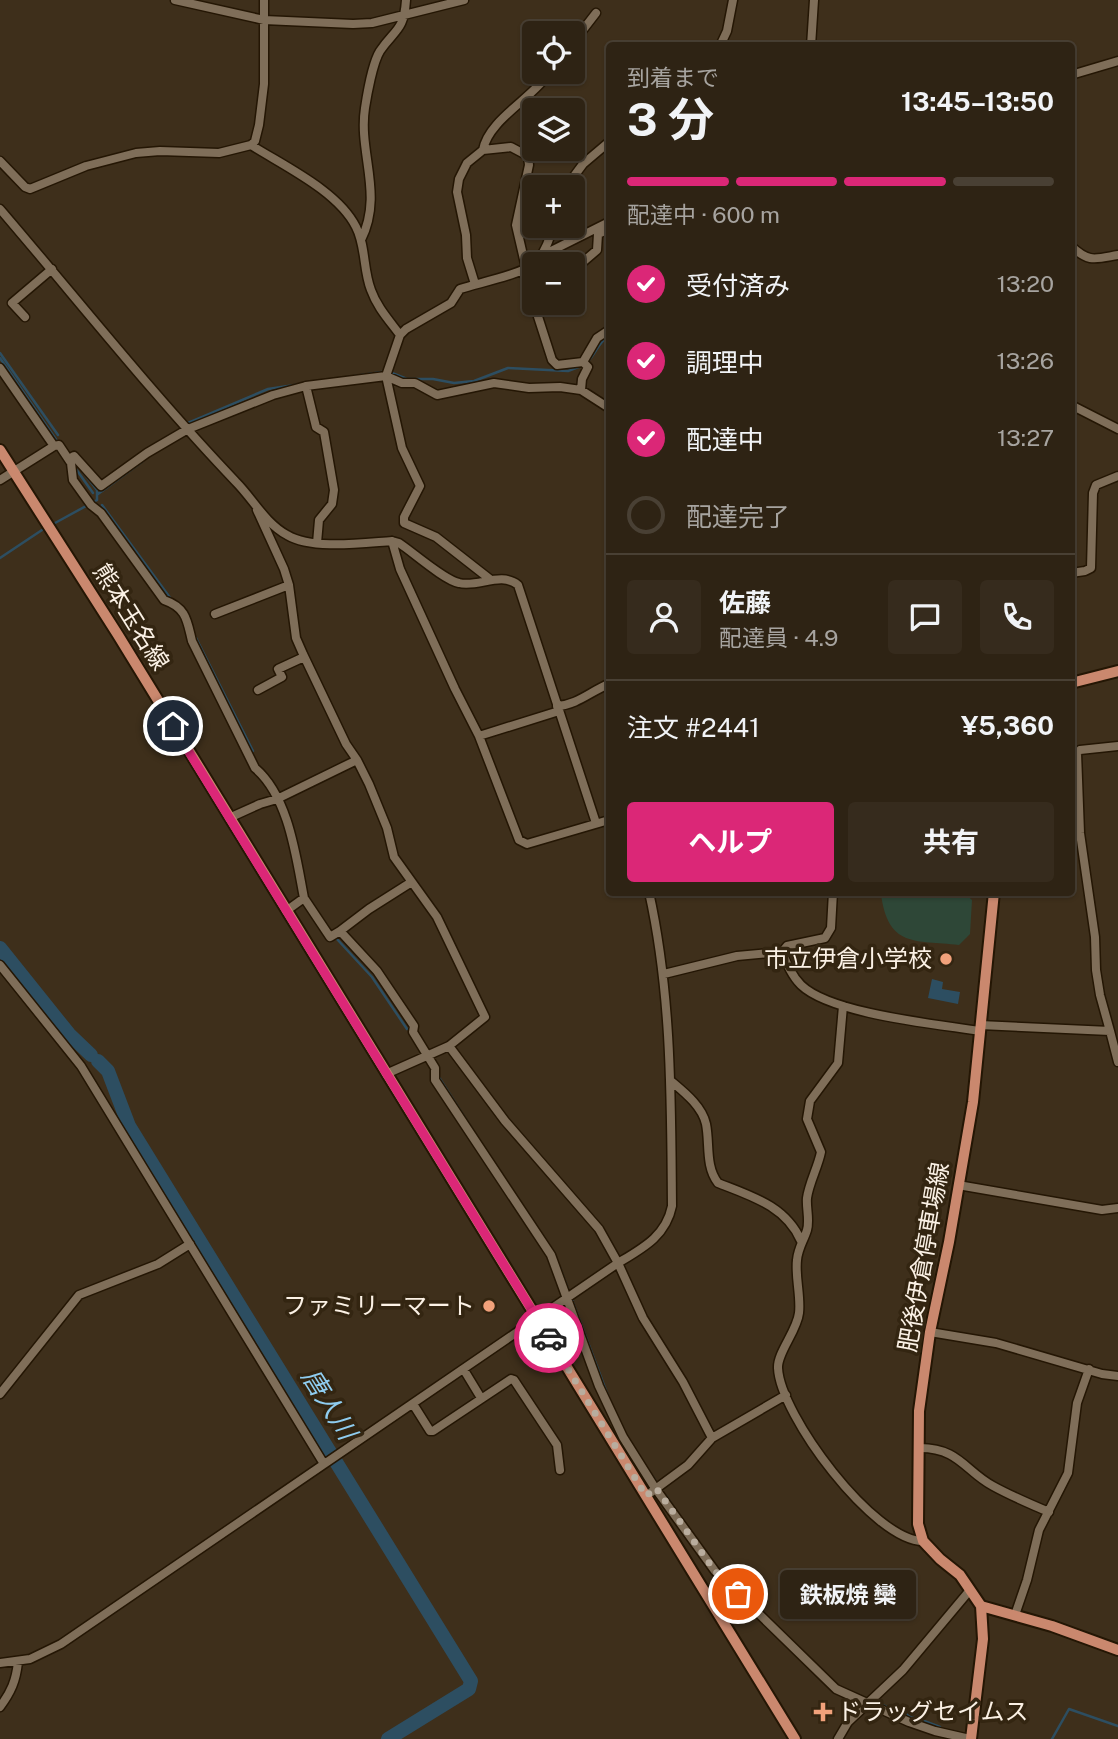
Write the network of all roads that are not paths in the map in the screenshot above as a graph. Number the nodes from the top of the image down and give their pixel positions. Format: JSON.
{"nodes":[{"id":1,"x":176,"y":0,"type":"edge"},
{"id":2,"x":264,"y":0,"type":"edge"},
{"id":3,"x":405,"y":0,"type":"edge"},
{"id":4,"x":464,"y":0,"type":"edge"},
{"id":5,"x":733,"y":0,"type":"edge"},
{"id":6,"x":814,"y":0,"type":"edge"},
{"id":7,"x":596,"y":13,"type":"dead end"},
{"id":8,"x":404,"y":16,"type":"junction"},
{"id":9,"x":264,"y":20,"type":"junction"},
{"id":10,"x":585,"y":27,"type":"edge"},
{"id":11,"x":722,"y":42,"type":"edge"},
{"id":12,"x":811,"y":42,"type":"edge"},
{"id":13,"x":1118,"y":61,"type":"edge"},
{"id":14,"x":1075,"y":74,"type":"edge"},
{"id":15,"x":541,"y":84,"type":"edge"},
{"id":16,"x":251,"y":145,"type":"junction"},
{"id":17,"x":606,"y":145,"type":"edge"},
{"id":18,"x":483,"y":150,"type":"junction"},
{"id":19,"x":0,"y":161,"type":"edge"},
{"id":20,"x":575,"y":175,"type":"edge"},
{"id":21,"x":0,"y":209,"type":"edge"},
{"id":22,"x":606,"y":224,"type":"edge"},
{"id":23,"x":606,"y":230,"type":"edge"},
{"id":24,"x":361,"y":240,"type":"junction"},
{"id":25,"x":1075,"y":250,"type":"edge"},
{"id":26,"x":549,"y":252,"type":"edge"},
{"id":27,"x":522,"y":254,"type":"edge"},
{"id":28,"x":1118,"y":255,"type":"edge"},
{"id":29,"x":585,"y":260,"type":"edge"},
{"id":30,"x":52,"y":270,"type":"junction"},
{"id":31,"x":522,"y":270,"type":"edge"},
{"id":32,"x":475,"y":284,"type":"junction"},
{"id":33,"x":539,"y":315,"type":"edge"},
{"id":34,"x":24,"y":317,"type":"dead end"},
{"id":35,"x":606,"y":332,"type":"edge"},
{"id":36,"x":400,"y":335,"type":"junction"},
{"id":37,"x":584,"y":364,"type":"junction"},
{"id":38,"x":0,"y":368,"type":"edge"},
{"id":39,"x":386,"y":376,"type":"junction"},
{"id":40,"x":306,"y":386,"type":"junction"},
{"id":41,"x":581,"y":390,"type":"junction"},
{"id":42,"x":606,"y":406,"type":"edge"},
{"id":43,"x":1075,"y":407,"type":"edge"},
{"id":44,"x":188,"y":429,"type":"junction"},
{"id":45,"x":1118,"y":429,"type":"edge"},
{"id":46,"x":54,"y":446,"type":"junction"},
{"id":47,"x":0,"y":450,"type":"edge"},
{"id":48,"x":69,"y":459,"type":"junction"},
{"id":49,"x":14,"y":471,"type":"junction"},
{"id":50,"x":1118,"y":476,"type":"edge"},
{"id":51,"x":0,"y":480,"type":"edge"},
{"id":52,"x":256,"y":508,"type":"junction"},
{"id":53,"x":392,"y":541,"type":"junction"},
{"id":54,"x":317,"y":544,"type":"junction"},
{"id":55,"x":1075,"y":572,"type":"edge"},
{"id":56,"x":491,"y":580,"type":"junction"},
{"id":57,"x":289,"y":584,"type":"junction"},
{"id":58,"x":215,"y":614,"type":"dead end"},
{"id":59,"x":304,"y":657,"type":"junction"},
{"id":60,"x":1118,"y":671,"type":"edge"},
{"id":61,"x":1075,"y":680,"type":"edge"},
{"id":62,"x":606,"y":686,"type":"edge"},
{"id":63,"x":258,"y":690,"type":"dead end"},
{"id":64,"x":558,"y":708,"type":"junction"},
{"id":65,"x":479,"y":736,"type":"junction"},
{"id":66,"x":1118,"y":746,"type":"edge"},
{"id":67,"x":357,"y":760,"type":"junction"},
{"id":68,"x":277,"y":799,"type":"junction"},
{"id":69,"x":1075,"y":803,"type":"edge"},
{"id":70,"x":229,"y":818,"type":"junction"},
{"id":71,"x":606,"y":821,"type":"edge"},
{"id":72,"x":596,"y":823,"type":"junction"},
{"id":73,"x":410,"y":883,"type":"junction"},
{"id":74,"x":650,"y":896,"type":"edge"},
{"id":75,"x":833,"y":896,"type":"edge"},
{"id":76,"x":993,"y":896,"type":"edge"},
{"id":77,"x":304,"y":898,"type":"junction"},
{"id":78,"x":286,"y":911,"type":"junction"},
{"id":79,"x":337,"y":933,"type":"junction"},
{"id":80,"x":782,"y":952,"type":"junction"},
{"id":81,"x":0,"y":965,"type":"edge"},
{"id":82,"x":664,"y":974,"type":"junction"},
{"id":83,"x":843,"y":1006,"type":"junction"},
{"id":84,"x":980,"y":1028,"type":"junction"},
{"id":85,"x":1110,"y":1031,"type":"junction"},
{"id":86,"x":449,"y":1046,"type":"junction"},
{"id":87,"x":427,"y":1055,"type":"junction"},
{"id":88,"x":1118,"y":1062,"type":"edge"},
{"id":89,"x":386,"y":1074,"type":"junction"},
{"id":90,"x":671,"y":1081,"type":"junction"},
{"id":91,"x":958,"y":1185,"type":"junction"},
{"id":92,"x":1118,"y":1208,"type":"edge"},
{"id":93,"x":801,"y":1241,"type":"junction"},
{"id":94,"x":190,"y":1244,"type":"junction"},
{"id":95,"x":618,"y":1263,"type":"junction"},
{"id":96,"x":571,"y":1296,"type":"junction"},
{"id":97,"x":538,"y":1320,"type":"junction"},
{"id":98,"x":930,"y":1332,"type":"junction"},
{"id":99,"x":1089,"y":1369,"type":"junction"},
{"id":100,"x":464,"y":1370,"type":"junction"},
{"id":101,"x":1118,"y":1376,"type":"edge"},
{"id":102,"x":0,"y":1394,"type":"edge"},
{"id":103,"x":786,"y":1395,"type":"junction"},
{"id":104,"x":481,"y":1398,"type":"junction"},
{"id":105,"x":413,"y":1404,"type":"junction"},
{"id":106,"x":712,"y":1438,"type":"junction"},
{"id":107,"x":920,"y":1448,"type":"junction"},
{"id":108,"x":330,"y":1460,"type":"junction"},
{"id":109,"x":560,"y":1470,"type":"dead end"},
{"id":110,"x":659,"y":1485,"type":"junction"},
{"id":111,"x":646,"y":1496,"type":"junction"},
{"id":112,"x":1049,"y":1512,"type":"junction"},
{"id":113,"x":923,"y":1541,"type":"junction"},
{"id":114,"x":970,"y":1590,"type":"junction"},
{"id":115,"x":981,"y":1606,"type":"junction"},
{"id":116,"x":1015,"y":1615,"type":"junction"},
{"id":117,"x":1118,"y":1650,"type":"edge"},
{"id":118,"x":18,"y":1662,"type":"junction"},
{"id":119,"x":0,"y":1663,"type":"edge"},
{"id":120,"x":867,"y":1704,"type":"junction"},
{"id":121,"x":0,"y":1707,"type":"edge"},
{"id":122,"x":795,"y":1739,"type":"edge"},
{"id":123,"x":838,"y":1739,"type":"edge"},
{"id":124,"x":971,"y":1739,"type":"edge"}],
"edges":[{"from":1,"to":9,"type":"street"},
{"from":2,"to":9,"type":"street"},
{"from":3,"to":8,"type":"street"},
{"from":4,"to":8,"type":"street"},
{"from":5,"to":11,"type":"street"},
{"from":6,"to":12,"type":"street"},
{"from":7,"to":10,"type":"street"},
{"from":8,"to":9,"type":"street"},
{"from":8,"to":24,"type":"street"},
{"from":9,"to":16,"type":"street"},
{"from":13,"to":14,"type":"street"},
{"from":15,"to":18,"type":"street"},
{"from":16,"to":19,"type":"street"},
{"from":16,"to":24,"type":"street"},
{"from":17,"to":20,"type":"street"},
{"from":18,"to":27,"type":"street"},
{"from":18,"to":32,"type":"street"},
{"from":21,"to":30,"type":"street"},
{"from":22,"to":26,"type":"street"},
{"from":23,"to":29,"type":"street"},
{"from":24,"to":36,"type":"street"},
{"from":25,"to":28,"type":"street"},
{"from":30,"to":34,"type":"street"},
{"from":30,"to":44,"type":"street"},
{"from":31,"to":32,"type":"street"},
{"from":32,"to":36,"type":"street"},
{"from":33,"to":37,"type":"street"},
{"from":35,"to":37,"type":"street"},
{"from":36,"to":39,"type":"street"},
{"from":37,"to":41,"type":"street"},
{"from":38,"to":46,"type":"street"},
{"from":39,"to":40,"type":"street"},
{"from":39,"to":41,"type":"street"},
{"from":39,"to":56,"type":"street"},
{"from":40,"to":44,"type":"street"},
{"from":40,"to":54,"type":"street"},
{"from":41,"to":42,"type":"street"},
{"from":43,"to":45,"type":"street"},
{"from":44,"to":48,"type":"street"},
{"from":44,"to":52,"type":"street"},
{"from":46,"to":48,"type":"street"},
{"from":46,"to":49,"type":"street"},
{"from":47,"to":49,"type":"main road","name":"熊本玉名線"},
{"from":48,"to":68,"type":"street"},
{"from":49,"to":51,"type":"street"},
{"from":49,"to":70,"type":"main road","name":"熊本玉名線"},
{"from":50,"to":55,"type":"street"},
{"from":52,"to":54,"type":"street"},
{"from":52,"to":57,"type":"street"},
{"from":53,"to":54,"type":"street"},
{"from":53,"to":56,"type":"street"},
{"from":53,"to":65,"type":"street"},
{"from":56,"to":64,"type":"street"},
{"from":57,"to":58,"type":"street"},
{"from":57,"to":59,"type":"street"},
{"from":59,"to":63,"type":"street"},
{"from":59,"to":67,"type":"street"},
{"from":60,"to":61,"type":"main road"},
{"from":62,"to":64,"type":"street"},
{"from":64,"to":65,"type":"street"},
{"from":64,"to":72,"type":"street"},
{"from":65,"to":72,"type":"street"},
{"from":66,"to":69,"type":"street"},
{"from":67,"to":68,"type":"street"},
{"from":67,"to":73,"type":"street"},
{"from":68,"to":70,"type":"street"},
{"from":68,"to":77,"type":"street"},
{"from":69,"to":85,"type":"street"},
{"from":70,"to":78,"type":"main road","name":"熊本玉名線"},
{"from":71,"to":72,"type":"street"},
{"from":73,"to":79,"type":"street"},
{"from":73,"to":86,"type":"street"},
{"from":74,"to":82,"type":"street"},
{"from":75,"to":80,"type":"street"},
{"from":76,"to":84,"type":"main road","name":"肥後伊倉停車場線"},
{"from":77,"to":78,"type":"street"},
{"from":77,"to":79,"type":"street"},
{"from":78,"to":89,"type":"main road","name":"熊本玉名線"},
{"from":79,"to":87,"type":"street"},
{"from":80,"to":82,"type":"street"},
{"from":80,"to":83,"type":"street"},
{"from":81,"to":94,"type":"street"},
{"from":82,"to":90,"type":"street"},
{"from":83,"to":84,"type":"street"},
{"from":83,"to":93,"type":"street"},
{"from":84,"to":85,"type":"street"},
{"from":84,"to":91,"type":"main road","name":"肥後伊倉停車場線"},
{"from":85,"to":88,"type":"street"},
{"from":86,"to":87,"type":"street"},
{"from":86,"to":95,"type":"street"},
{"from":87,"to":89,"type":"street"},
{"from":87,"to":96,"type":"street"},
{"from":89,"to":97,"type":"main road","name":"熊本玉名線"},
{"from":90,"to":93,"type":"street"},
{"from":90,"to":95,"type":"street"},
{"from":91,"to":92,"type":"street"},
{"from":91,"to":98,"type":"main road","name":"肥後伊倉停車場線"},
{"from":93,"to":103,"type":"street"},
{"from":94,"to":102,"type":"street"},
{"from":94,"to":108,"type":"street"},
{"from":95,"to":96,"type":"street"},
{"from":95,"to":106,"type":"street"},
{"from":96,"to":97,"type":"street"},
{"from":96,"to":110,"type":"street"},
{"from":97,"to":100,"type":"street"},
{"from":97,"to":111,"type":"main road","name":"熊本玉名線"},
{"from":98,"to":99,"type":"street"},
{"from":98,"to":107,"type":"main road","name":"肥後伊倉停車場線"},
{"from":99,"to":101,"type":"street"},
{"from":99,"to":112,"type":"street"},
{"from":100,"to":104,"type":"street"},
{"from":100,"to":105,"type":"street"},
{"from":103,"to":106,"type":"street"},
{"from":103,"to":113,"type":"street"},
{"from":104,"to":105,"type":"street"},
{"from":104,"to":109,"type":"street"},
{"from":105,"to":108,"type":"street"},
{"from":106,"to":110,"type":"street"},
{"from":107,"to":112,"type":"street"},
{"from":107,"to":113,"type":"main road","name":"肥後伊倉停車場線"},
{"from":108,"to":118,"type":"street"},
{"from":110,"to":111,"type":"street"},
{"from":110,"to":120,"type":"street"},
{"from":111,"to":122,"type":"main road","name":"熊本玉名線"},
{"from":112,"to":116,"type":"street"},
{"from":113,"to":114,"type":"main road"},
{"from":114,"to":115,"type":"main road"},
{"from":114,"to":120,"type":"street"},
{"from":115,"to":116,"type":"main road"},
{"from":115,"to":124,"type":"main road"},
{"from":116,"to":117,"type":"main road"},
{"from":118,"to":119,"type":"street"},
{"from":118,"to":121,"type":"street"},
{"from":120,"to":123,"type":"street"},
{"from":120,"to":124,"type":"street"}]}
